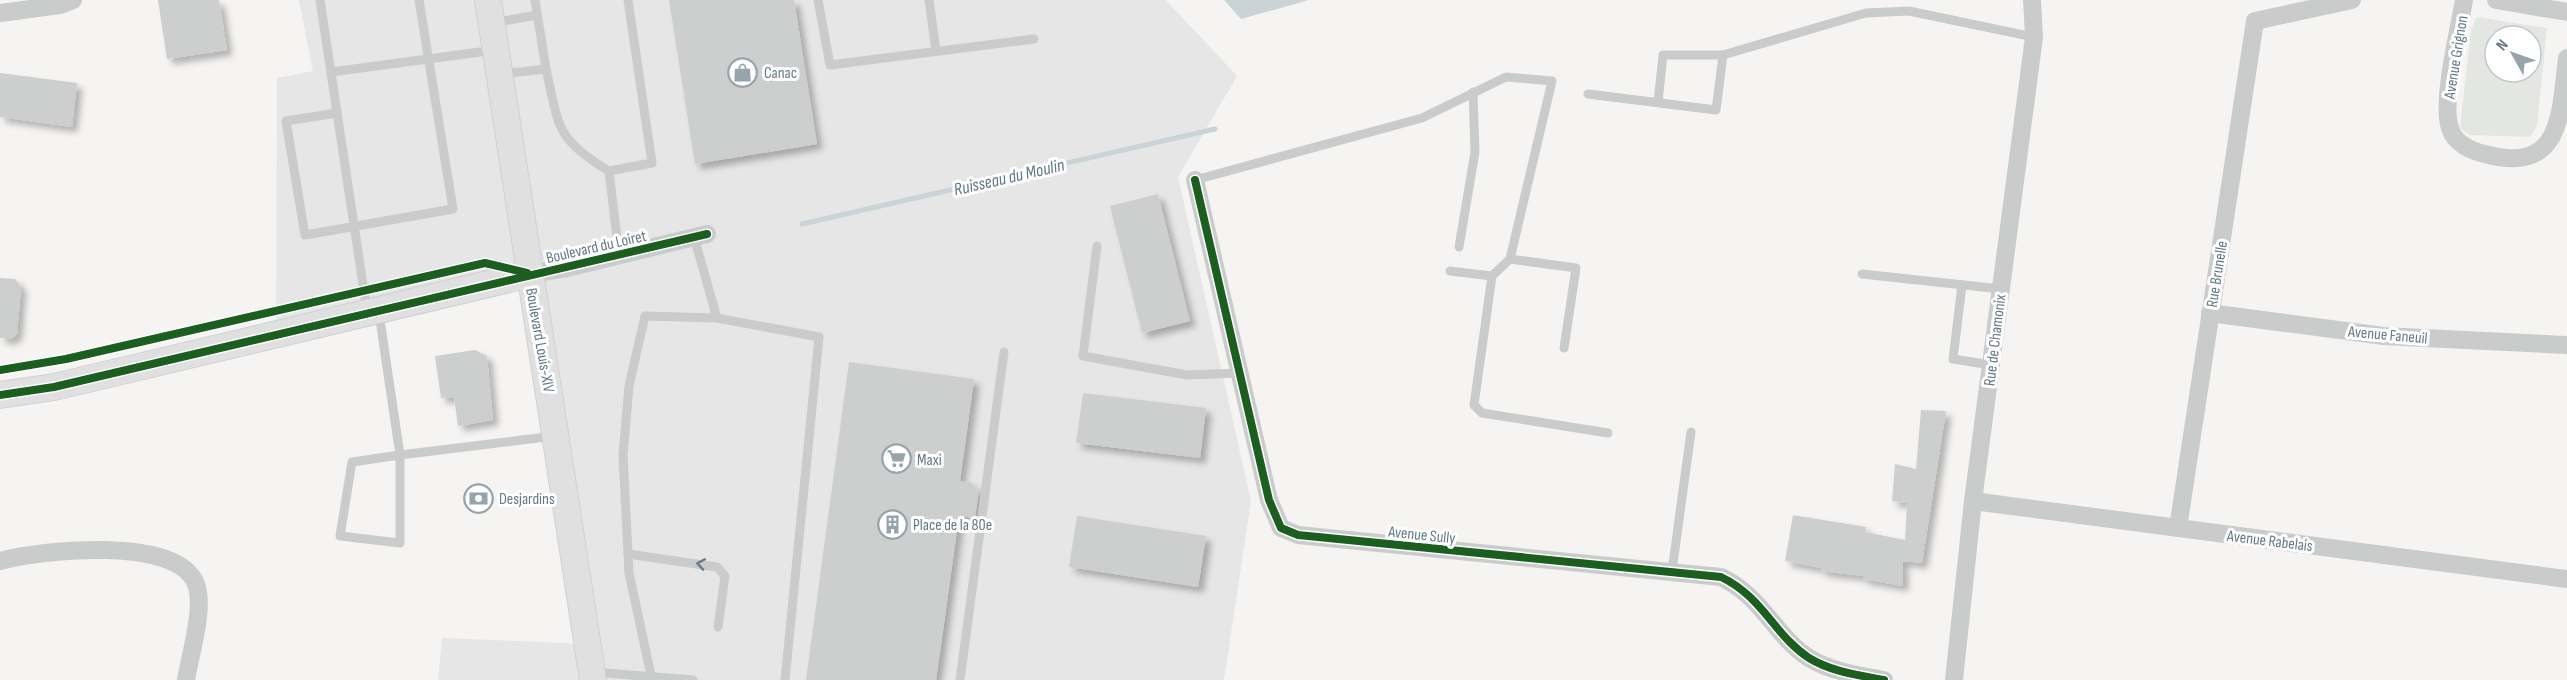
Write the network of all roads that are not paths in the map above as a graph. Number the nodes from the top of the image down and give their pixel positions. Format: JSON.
{"nodes":[{"id":1,"x":72,"y":0,"type":"edge"},
{"id":2,"x":321,"y":0,"type":"edge"},
{"id":3,"x":419,"y":0,"type":"edge"},
{"id":4,"x":535,"y":0,"type":"edge"},
{"id":5,"x":628,"y":0,"type":"edge"},
{"id":6,"x":818,"y":0,"type":"edge"},
{"id":7,"x":929,"y":0,"type":"edge"},
{"id":8,"x":2032,"y":0,"type":"edge"},
{"id":9,"x":2352,"y":0,"type":"edge"},
{"id":10,"x":2464,"y":0,"type":"edge"},
{"id":11,"x":2496,"y":0,"type":"edge"},
{"id":12,"x":490,"y":11,"type":"edge"},
{"id":13,"x":2567,"y":12,"type":"edge"},
{"id":14,"x":0,"y":13,"type":"edge"},
{"id":15,"x":537,"y":15,"type":"junction"},
{"id":16,"x":2034,"y":37,"type":"junction"},
{"id":17,"x":1034,"y":39,"type":"dead end"},
{"id":18,"x":936,"y":51,"type":"junction"},
{"id":19,"x":1723,"y":55,"type":"junction"},
{"id":20,"x":2567,"y":58,"type":"edge"},
{"id":21,"x":429,"y":60,"type":"junction"},
{"id":22,"x":498,"y":62,"type":"junction"},
{"id":23,"x":546,"y":69,"type":"junction"},
{"id":24,"x":331,"y":72,"type":"junction"},
{"id":25,"x":1473,"y":92,"type":"junction"},
{"id":26,"x":1588,"y":94,"type":"dead end"},
{"id":27,"x":1658,"y":102,"type":"junction"},
{"id":28,"x":337,"y":113,"type":"junction"},
{"id":29,"x":609,"y":171,"type":"junction"},
{"id":30,"x":1195,"y":180,"type":"joint"},
{"id":31,"x":354,"y":226,"type":"junction"},
{"id":32,"x":701,"y":236,"type":"joint"},
{"id":33,"x":1097,"y":246,"type":"dead end"},
{"id":34,"x":1459,"y":247,"type":"dead end"},
{"id":35,"x":619,"y":255,"type":"junction"},
{"id":36,"x":1510,"y":259,"type":"junction"},
{"id":37,"x":1450,"y":271,"type":"dead end"},
{"id":38,"x":530,"y":274,"type":"junction"},
{"id":39,"x":1862,"y":274,"type":"dead end"},
{"id":40,"x":1492,"y":276,"type":"junction"},
{"id":41,"x":1962,"y":285,"type":"junction"},
{"id":42,"x":2001,"y":289,"type":"junction"},
{"id":43,"x":373,"y":312,"type":"junction"},
{"id":44,"x":2210,"y":313,"type":"junction"},
{"id":45,"x":717,"y":318,"type":"junction"},
{"id":46,"x":2567,"y":345,"type":"edge"},
{"id":47,"x":1564,"y":348,"type":"dead end"},
{"id":48,"x":1004,"y":352,"type":"dead end"},
{"id":49,"x":1991,"y":365,"type":"junction"},
{"id":50,"x":1240,"y":373,"type":"junction"},
{"id":51,"x":0,"y":395,"type":"edge"},
{"id":52,"x":1691,"y":432,"type":"dead end"},
{"id":53,"x":1608,"y":433,"type":"dead end"},
{"id":54,"x":557,"y":435,"type":"junction"},
{"id":55,"x":400,"y":455,"type":"junction"},
{"id":56,"x":1973,"y":501,"type":"junction"},
{"id":57,"x":2178,"y":528,"type":"junction"},
{"id":58,"x":628,"y":554,"type":"junction"},
{"id":59,"x":0,"y":561,"type":"edge"},
{"id":60,"x":1672,"y":571,"type":"junction"},
{"id":61,"x":2567,"y":579,"type":"edge"},
{"id":62,"x":718,"y":627,"type":"dead end"},
{"id":63,"x":592,"y":676,"type":"edge"},
{"id":64,"x":652,"y":677,"type":"edge"},
{"id":65,"x":186,"y":680,"type":"edge"},
{"id":66,"x":693,"y":680,"type":"edge"},
{"id":67,"x":785,"y":680,"type":"edge"},
{"id":68,"x":960,"y":680,"type":"edge"},
{"id":69,"x":1884,"y":680,"type":"edge"},
{"id":70,"x":1954,"y":680,"type":"edge"}],
"edges":[{"from":1,"to":14,"type":"street"},
{"from":2,"to":24,"type":"lane"},
{"from":3,"to":21,"type":"lane"},
{"from":4,"to":15,"type":"lane"},
{"from":5,"to":29,"type":"lane"},
{"from":6,"to":18,"type":"lane"},
{"from":7,"to":18,"type":"lane"},
{"from":8,"to":16,"type":"street","name":"Rue de Chamonix"},
{"from":9,"to":44,"type":"street","name":"Rue Brunelle"},
{"from":10,"to":20,"type":"street","name":"Avenue Grignon"},
{"from":11,"to":13,"type":"street"},
{"from":12,"to":15,"type":"lane"},
{"from":12,"to":22,"type":"main road","name":"Boulevard Louis-XIV"},
{"from":15,"to":23,"type":"lane"},
{"from":16,"to":19,"type":"lane"},
{"from":16,"to":42,"type":"street","name":"Rue de Chamonix"},
{"from":17,"to":18,"type":"lane"},
{"from":19,"to":27,"type":"lane"},
{"from":19,"to":27,"type":"lane"},
{"from":21,"to":22,"type":"lane"},
{"from":21,"to":24,"type":"lane"},
{"from":21,"to":31,"type":"lane"},
{"from":22,"to":23,"type":"lane"},
{"from":22,"to":38,"type":"main road","name":"Boulevard Louis-XIV"},
{"from":23,"to":29,"type":"lane"},
{"from":24,"to":28,"type":"lane"},
{"from":25,"to":30,"type":"lane"},
{"from":25,"to":34,"type":"lane"},
{"from":25,"to":36,"type":"lane"},
{"from":26,"to":27,"type":"lane"},
{"from":28,"to":31,"type":"lane"},
{"from":28,"to":31,"type":"lane"},
{"from":29,"to":35,"type":"lane"},
{"from":30,"to":50,"type":"street","name":"Avenue Sully"},
{"from":31,"to":43,"type":"lane"},
{"from":32,"to":35,"type":"street","name":"Boulevard du Loiret"},
{"from":32,"to":45,"type":"lane"},
{"from":33,"to":50,"type":"lane"},
{"from":35,"to":38,"type":"street","name":"Boulevard du Loiret"},
{"from":36,"to":40,"type":"lane"},
{"from":36,"to":47,"type":"lane"},
{"from":37,"to":40,"type":"lane"},
{"from":38,"to":43,"type":"main road","name":"Boulevard du Loiret"},
{"from":38,"to":54,"type":"main road","name":"Boulevard Louis-XIV"},
{"from":39,"to":41,"type":"lane"},
{"from":40,"to":53,"type":"lane"},
{"from":41,"to":42,"type":"lane"},
{"from":41,"to":49,"type":"lane"},
{"from":42,"to":49,"type":"street","name":"Rue de Chamonix"},
{"from":43,"to":51,"type":"main road","name":"Boulevard du Loiret"},
{"from":43,"to":55,"type":"lane"},
{"from":44,"to":46,"type":"street","name":"Avenue Faneuil"},
{"from":44,"to":57,"type":"street","name":"Rue Brunelle"},
{"from":45,"to":58,"type":"lane"},
{"from":45,"to":67,"type":"lane"},
{"from":48,"to":68,"type":"lane"},
{"from":49,"to":56,"type":"street","name":"Rue de Chamonix"},
{"from":50,"to":60,"type":"street","name":"Avenue Sully"},
{"from":52,"to":60,"type":"lane"},
{"from":54,"to":55,"type":"lane"},
{"from":54,"to":63,"type":"main road","name":"Boulevard Louis-XIV"},
{"from":55,"to":55,"type":"lane"},
{"from":56,"to":57,"type":"street","name":"Avenue Rabelais"},
{"from":56,"to":70,"type":"street","name":"Rue de Chamonix"},
{"from":57,"to":61,"type":"street","name":"Avenue Rabelais"},
{"from":62,"to":58,"type":"lane","one_way":true},
{"from":58,"to":64,"type":"lane"},
{"from":59,"to":65,"type":"street"},
{"from":60,"to":69,"type":"street","name":"Avenue Sully"},
{"from":63,"to":64,"type":"lane"},
{"from":64,"to":66,"type":"lane"}]}
